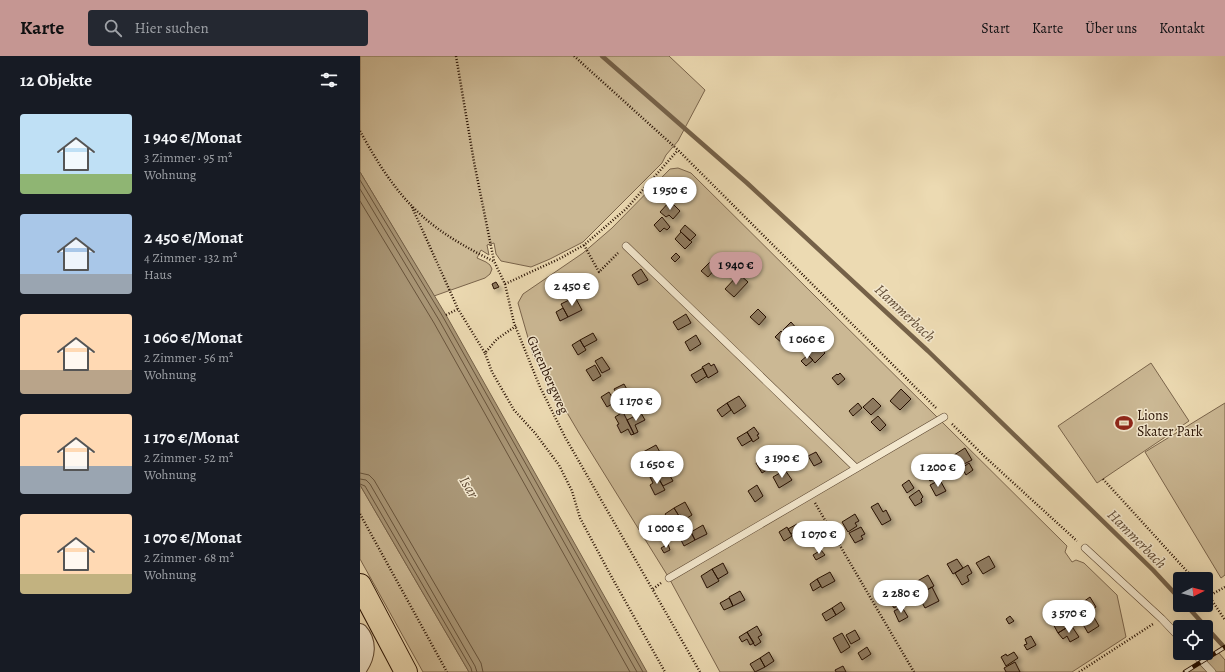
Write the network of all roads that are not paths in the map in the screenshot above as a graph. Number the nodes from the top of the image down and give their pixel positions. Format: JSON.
{"nodes":[{"id":1,"x":626,"y":246,"type":"road end"},
{"id":2,"x":944,"y":417,"type":"road end"},
{"id":3,"x":856,"y":468,"type":"junction"},
{"id":4,"x":1085,"y":548,"type":"road end"},
{"id":5,"x":669,"y":578,"type":"dead end"},
{"id":6,"x":360,"y":585,"type":"edge"},
{"id":7,"x":360,"y":631,"type":"edge"},
{"id":8,"x":1173,"y":631,"type":"edge"},
{"id":9,"x":1201,"y":660,"type":"edge"},
{"id":10,"x":360,"y":668,"type":"edge"},
{"id":11,"x":406,"y":672,"type":"edge"},
{"id":12,"x":1212,"y":672,"type":"edge"}],
"edges":[{"from":1,"to":3,"type":"lane"},
{"from":2,"to":3,"type":"lane"},
{"from":3,"to":5,"type":"lane"},
{"from":4,"to":8,"type":"lane"},
{"from":6,"to":11,"type":"main road"},
{"from":7,"to":10,"type":"street"},
{"from":9,"to":12,"type":"lane"}]}
